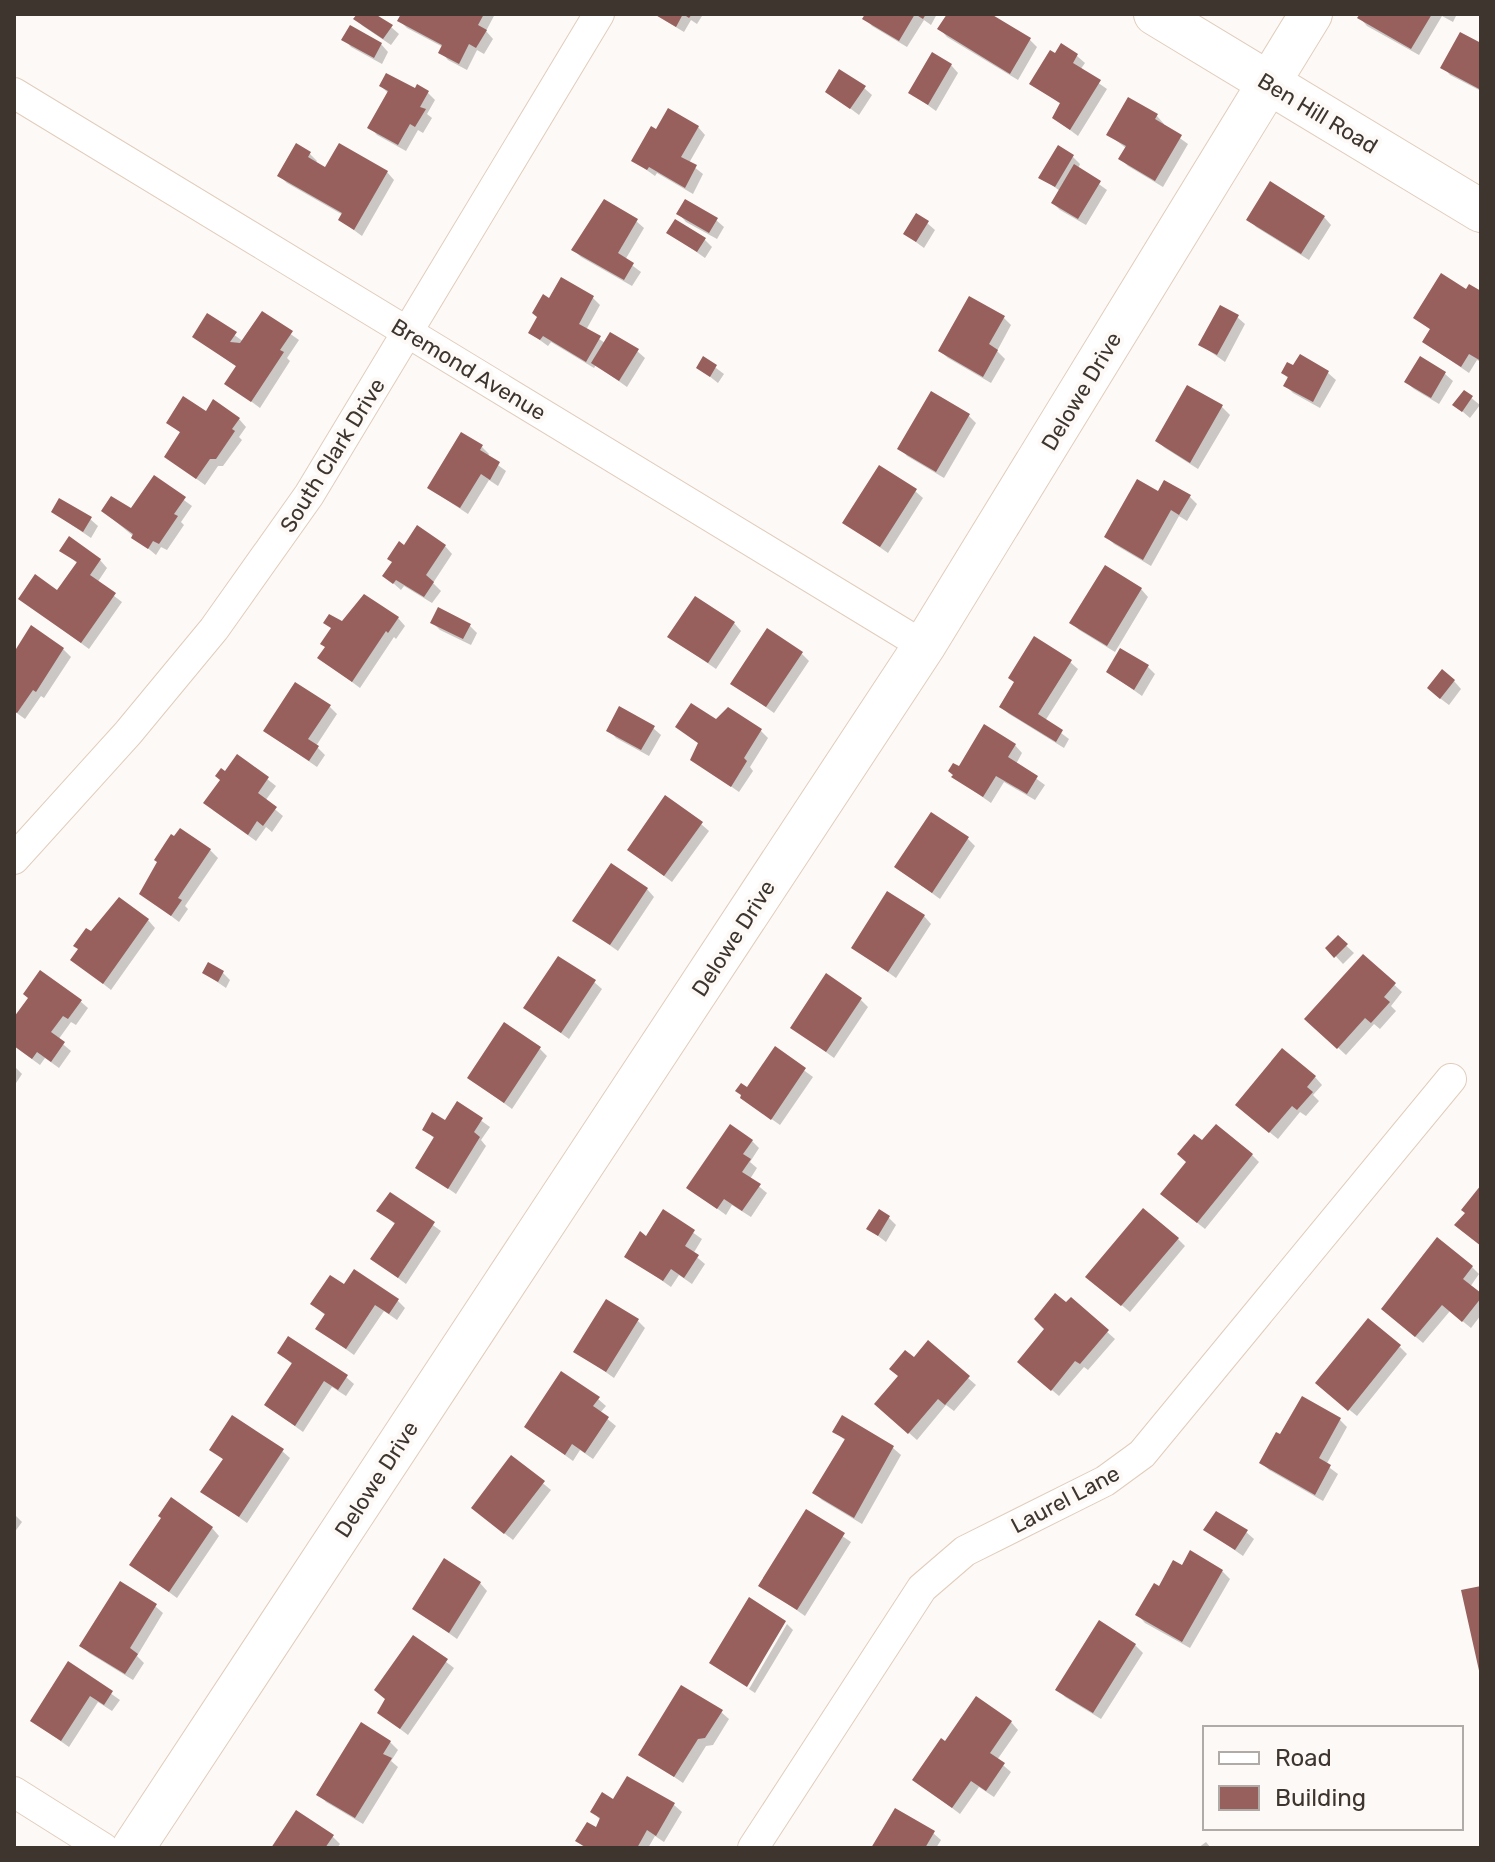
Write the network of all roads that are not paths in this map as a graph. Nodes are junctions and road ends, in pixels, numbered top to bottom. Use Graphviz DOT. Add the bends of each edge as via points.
graph roads {
  1 [pos="599,14"];
  2 [pos="1155,14"];
  3 [pos="1311,14"];
  4 [pos="1269,83"];
  5 [pos="14,93"];
  6 [pos="1481,211"];
  7 [pos="408,332"];
  8 [pos="924,646"];
  9 [pos="14,859"];
  10 [pos="1451,1079"];
  11 [pos="14,1792"];
  12 [pos="103,1848"];
  13 [pos="133,1848"];
  14 [pos="753,1848"];
  1 -- 7 [label="street, South Clark Drive"];
  2 -- 4 [label="street, Ben Hill Road"];
  3 -- 4 [label="street, Delowe Drive"];
  4 -- 6 [label="street, Ben Hill Road"];
  4 -- 8 [label="street, Delowe Drive"];
  5 -- 7 [label="street, Bremond Avenue"];
  7 -- 8 [label="street, Bremond Avenue"];
  7 -- 9 [label="street, South Clark Drive" via="309,495 214,629"];
  8 -- 13 [label="street, Delowe Drive"];
  10 -- 14 [label="street, Laurel Lane" via="1142,1454 1105,1481 965,1551 922,1588"];
  11 -- 12 [label="street"];
}
